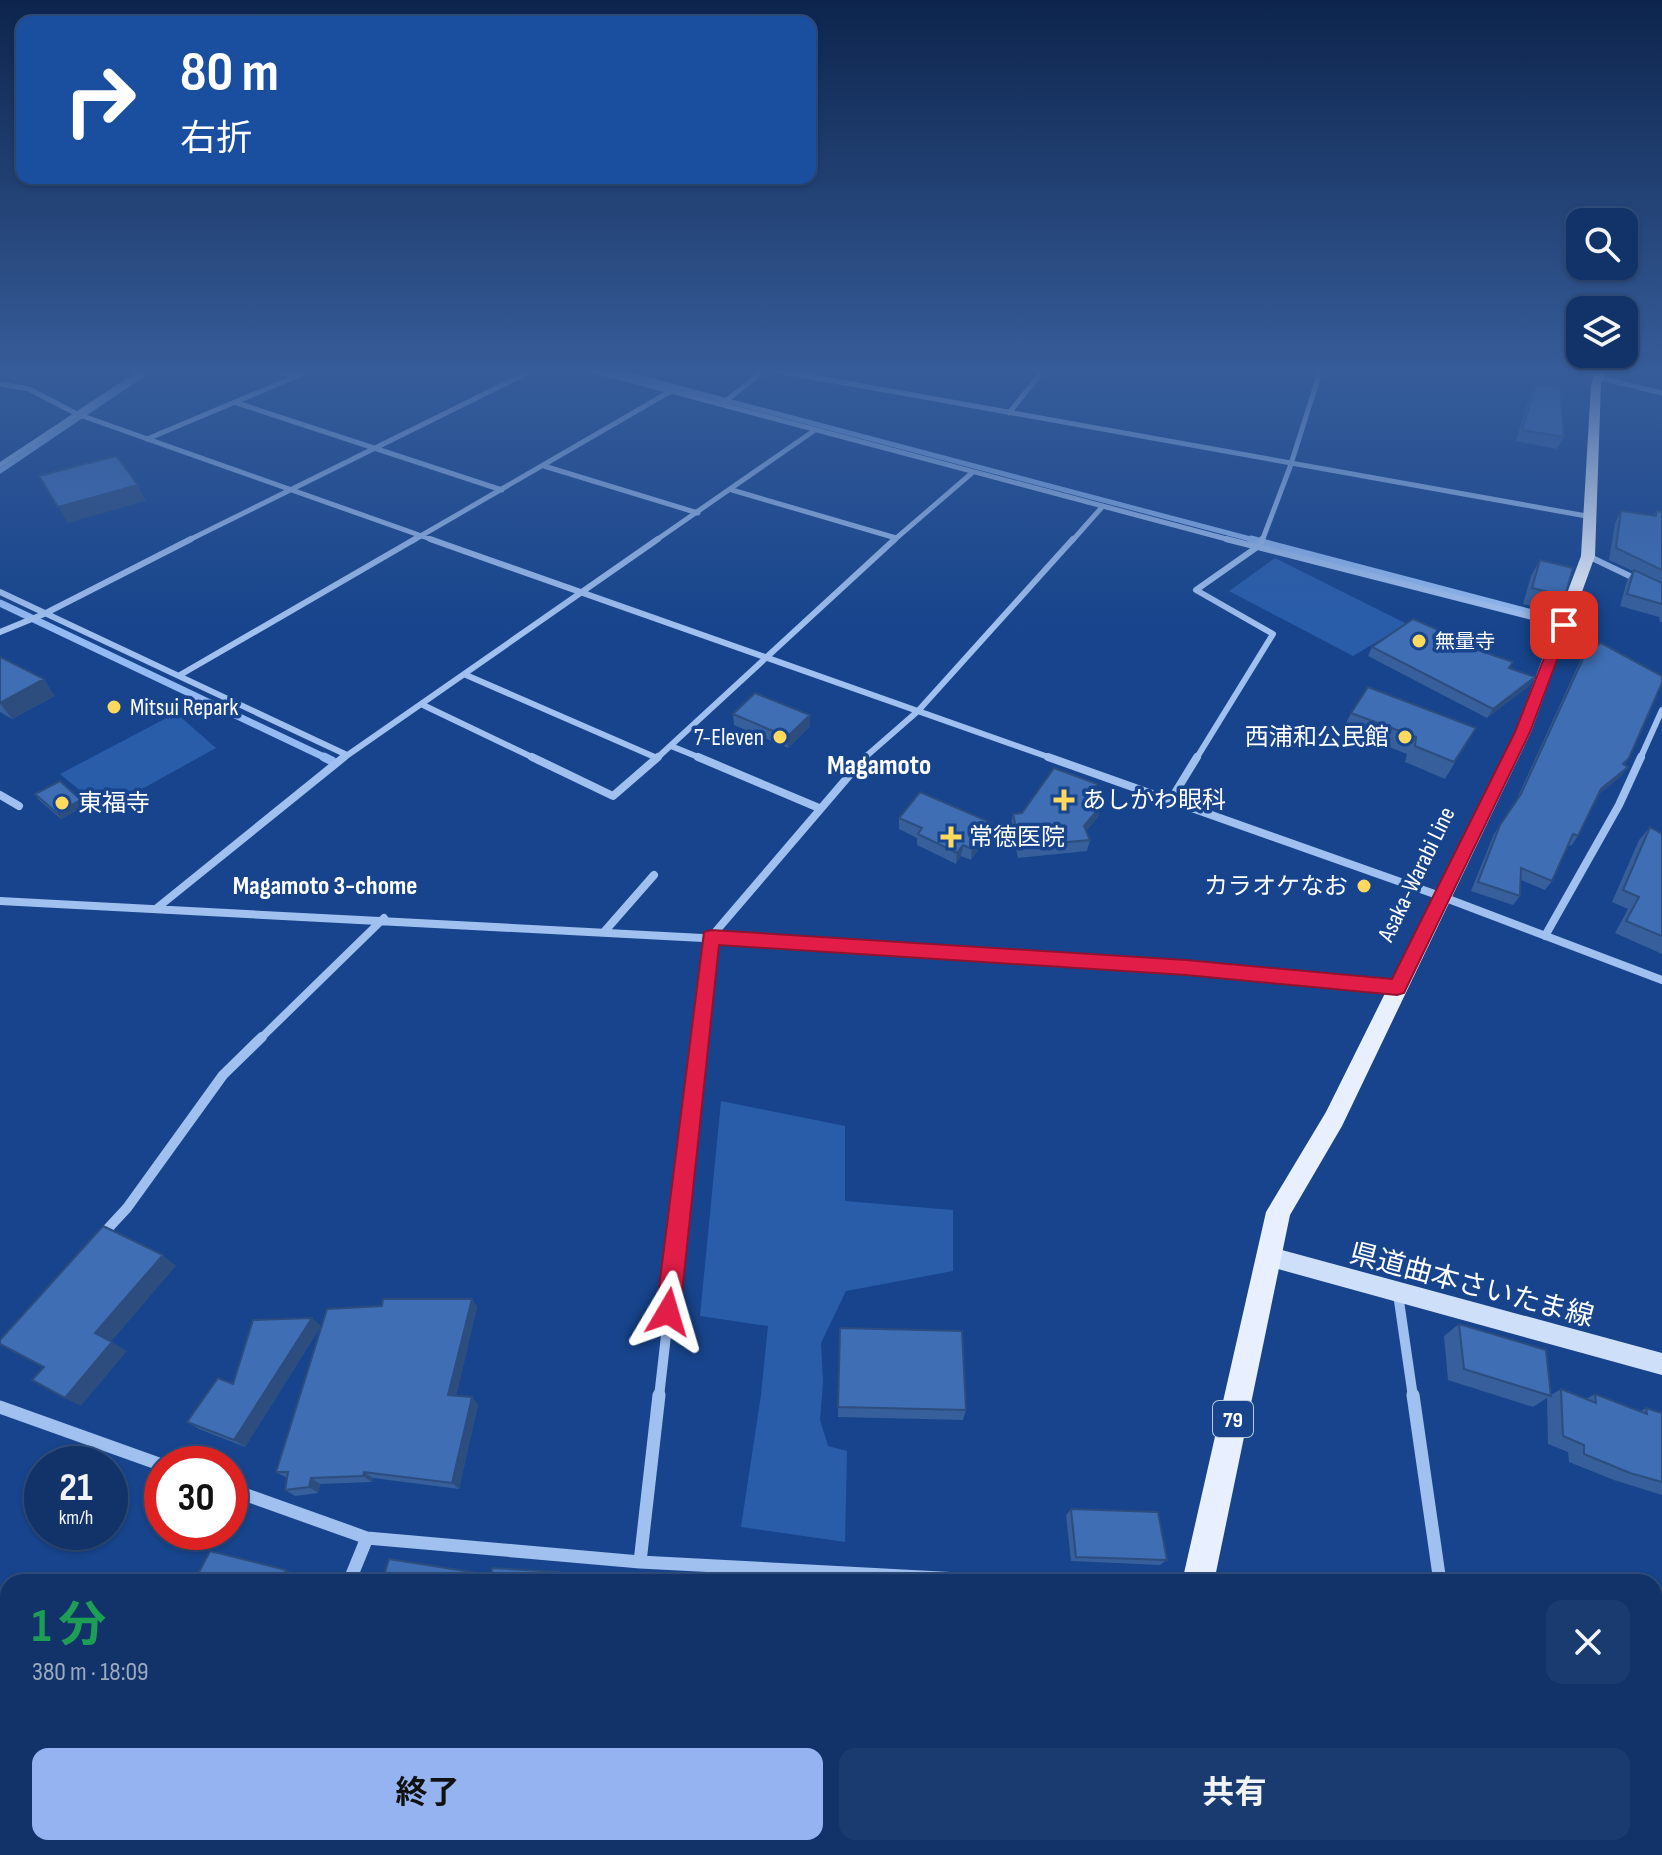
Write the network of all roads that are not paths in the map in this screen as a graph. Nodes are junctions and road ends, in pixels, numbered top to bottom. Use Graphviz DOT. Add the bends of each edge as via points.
graph roads {
  1 [pos="194,456"];
  2 [pos="357,456"];
  3 [pos="395,456"];
  4 [pos="562,456"];
  5 [pos="780,456"];
  6 [pos="911,456"];
  7 [pos="1244,456"];
  8 [pos="1294,456"];
  9 [pos="1595,456"];
  10 [pos="1291,464"];
  11 [pos="544,466"];
  12 [pos="973,472"];
  13 [pos="289,489"];
  14 [pos="502,490"];
  15 [pos="732,490"];
  16 [pos="1102,507"];
  17 [pos="698,513"];
  18 [pos="1592,517"];
  19 [pos="422,536"];
  20 [pos="896,538"];
  21 [pos="1260,545"];
  22 [pos="1588,556"];
  23 [pos="1650,586"];
  24 [pos="0,592"];
  25 [pos="582,593"];
  26 [pos="44,614"];
  27 [pos="1564,625"];
  28 [pos="0,632"];
  29 [pos="765,657"];
  30 [pos="180,675"];
  31 [pos="466,675"];
  32 [pos="423,705"];
  33 [pos="1662,710"];
  34 [pos="918,711"];
  35 [pos="671,746"];
  36 [pos="347,755"];
  37 [pos="657,758"];
  38 [pos="0,795"];
  39 [pos="1170,801"];
  40 [pos="19,806"];
  41 [pos="819,808"];
  42 [pos="654,875"];
  43 [pos="1443,897"];
  44 [pos="0,901"];
  45 [pos="156,909"];
  46 [pos="384,918"];
  47 [pos="604,932"];
  48 [pos="1545,936"];
  49 [pos="711,937"];
  50 [pos="1662,980"];
  51 [pos="1397,988"];
  52 [pos="95,1242"];
  53 [pos="1267,1256"];
  54 [pos="1398,1294"];
  55 [pos="1662,1364"];
  56 [pos="0,1407"];
  57 [pos="144,1459"];
  58 [pos="248,1495"];
  59 [pos="367,1538"];
  60 [pos="640,1562"];
  61 [pos="352,1574"];
  62 [pos="866,1574"];
  63 [pos="1200,1574"];
  64 [pos="1439,1574"];
  1 -- 13 [label="street"];
  2 -- 13 [label="street"];
  3 -- 14 [label="street"];
  4 -- 11 [label="street"];
  5 -- 15 [label="street"];
  6 -- 12 [label="street"];
  7 -- 10 [label="street"];
  8 -- 10 [label="street"];
  9 -- 18 [label="main road, Asaka-Warabi Line / 79"];
  10 -- 18 [label="street"];
  10 -- 21 [label="street"];
  11 -- 14 [label="street"];
  11 -- 17 [label="street"];
  12 -- 16 [label="street"];
  12 -- 20 [label="street"];
  13 -- 19 [label="street"];
  13 -- 26 [label="street"];
  14 -- 19 [label="street"];
  15 -- 17 [label="street"];
  15 -- 20 [label="street"];
  16 -- 21 [label="street"];
  16 -- 34 [label="street"];
  17 -- 25 [label="street"];
  18 -- 22 [label="main road, Asaka-Warabi Line / 79"];
  19 -- 25 [label="street"];
  19 -- 30 [label="street"];
  20 -- 29 [label="street"];
  21 -- 27 [label="street"];
  21 -- 39 [label="street" via="1196,590 1273,634"];
  22 -- 23 [label="street"];
  22 -- 27 [label="main road, Asaka-Warabi Line / 79"];
  24 -- 26 [label="street"];
  25 -- 29 [label="street"];
  25 -- 31 [label="street"];
  26 -- 28 [label="street"];
  26 -- 30 [label="street"];
  27 -- 43 [label="main road, Asaka-Warabi Line / 79" via="1523,732"];
  29 -- 34 [label="street"];
  29 -- 35 [label="street"];
  30 -- 36 [label="street"];
  31 -- 32 [label="street"];
  31 -- 37 [label="street"];
  32 -- 36 [label="street"];
  32 -- 37 [label="street" via="613,796"];
  33 -- 48 [label="street" via="1619,805"];
  34 -- 39 [label="street"];
  34 -- 41 [label="street" via="865,757"];
  35 -- 37 [label="street"];
  35 -- 41 [label="street"];
  36 -- 45 [label="street"];
  38 -- 40 [label="street"];
  39 -- 43 [label="street"];
  41 -- 49 [label="street"];
  42 -- 47 [label="street"];
  43 -- 48 [label="street"];
  43 -- 51 [label="main road, Asaka-Warabi Line / 79"];
  44 -- 45 [label="street"];
  45 -- 46 [label="street"];
  46 -- 47 [label="street"];
  46 -- 52 [label="street" via="223,1075 127,1208"];
  47 -- 49 [label="street"];
  48 -- 50 [label="street"];
  49 -- 51 [label="street" via="1186,967"];
  49 -- 60 [label="street"];
  51 -- 53 [label="main road, Asaka-Warabi Line / 79" via="1334,1119 1278,1212"];
  53 -- 54 [label="main road, 県道曲本さいたま線"];
  53 -- 63 [label="main road, Asaka-Warabi Line / 79"];
  54 -- 55 [label="main road, 県道曲本さいたま線"];
  54 -- 64 [label="street"];
  56 -- 57 [label="street"];
  58 -- 59 [label="street"];
  59 -- 60 [label="street"];
  59 -- 61 [label="street"];
  60 -- 62 [label="street"];
}
